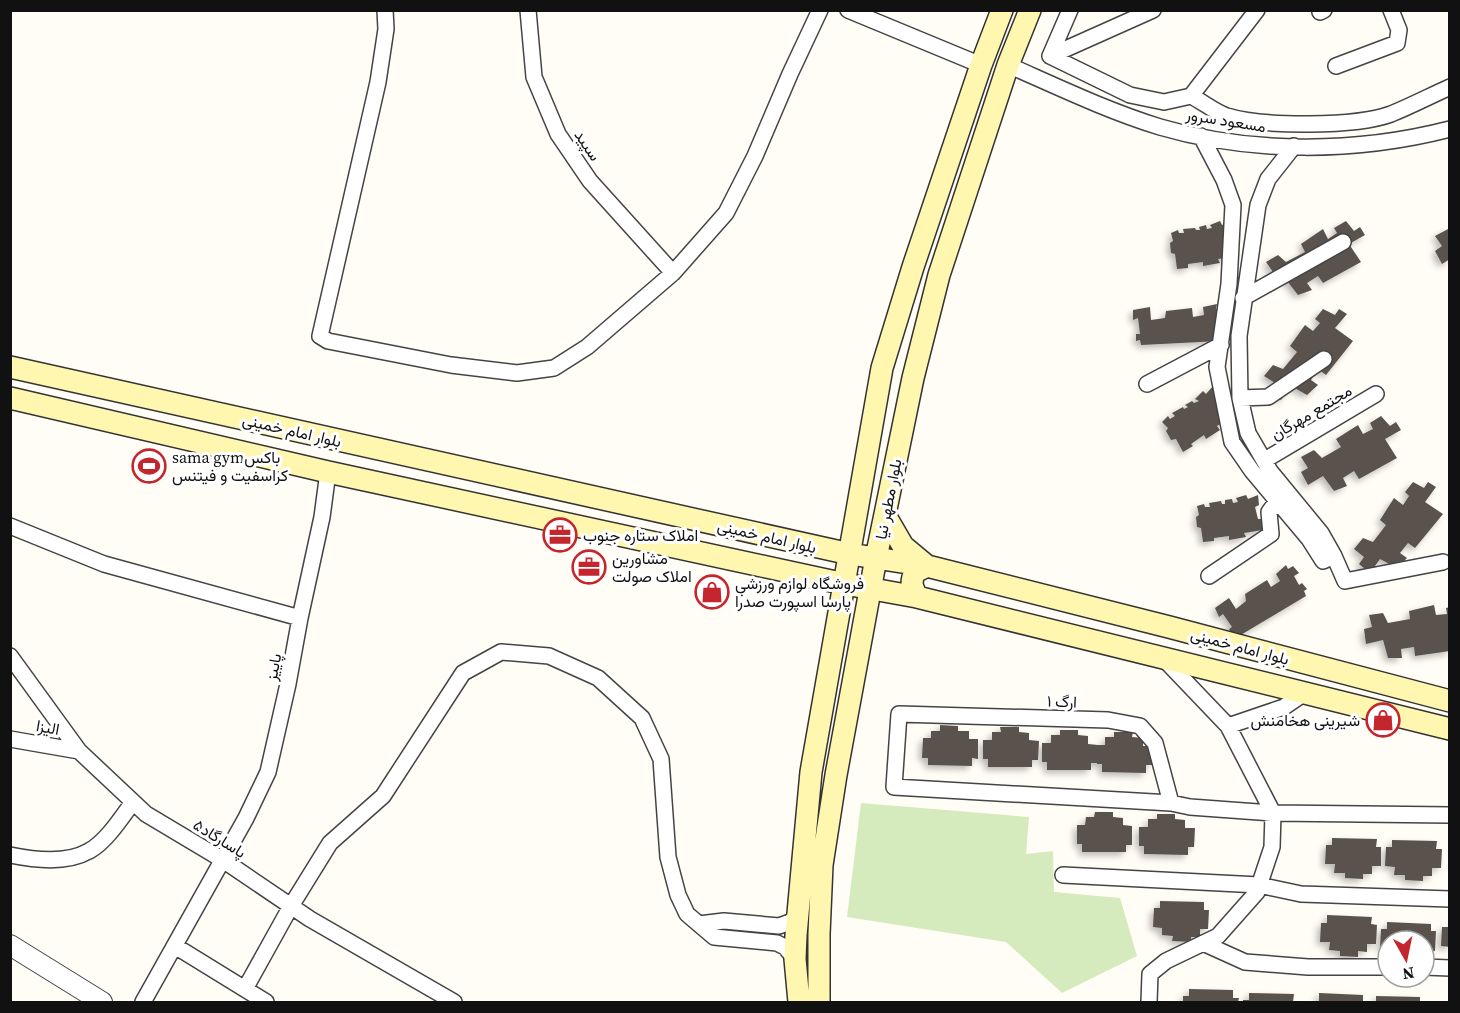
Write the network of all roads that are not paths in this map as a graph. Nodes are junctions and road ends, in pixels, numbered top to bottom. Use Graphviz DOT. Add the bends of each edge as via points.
graph roads {
  1 [pos="385,10"];
  2 [pos="528,10"];
  3 [pos="820,10"];
  4 [pos="848,10"];
  5 [pos="1002,10"];
  6 [pos="1030,10"];
  7 [pos="1070,10"];
  8 [pos="1153,10"];
  9 [pos="1257,10"];
  10 [pos="1391,10"];
  11 [pos="1050,56"];
  12 [pos="981,65"];
  13 [pos="1008,65"];
  14 [pos="1336,66"];
  15 [pos="1449,87"];
  16 [pos="1191,96"];
  17 [pos="1449,129"];
  18 [pos="1201,136"];
  19 [pos="1294,146"];
  20 [pos="1233,205"];
  21 [pos="1257,205"];
  22 [pos="1343,242"];
  23 [pos="673,273"];
  24 [pos="1243,298"];
  25 [pos="1221,345"];
  26 [pos="1324,359"];
  27 [pos="10,367"];
  28 [pos="1147,384"];
  29 [pos="1376,394"];
  30 [pos="10,398"];
  31 [pos="1240,398"];
  32 [pos="1264,460"];
  33 [pos="328,472"];
  34 [pos="1277,501"];
  35 [pos="885,516"];
  36 [pos="10,526"];
  37 [pos="810,545"];
  38 [pos="850,554"];
  39 [pos="1334,556"];
  40 [pos="876,558"];
  41 [pos="1443,562"];
  42 [pos="927,566"];
  43 [pos="802,575"];
  44 [pos="1209,576"];
  45 [pos="845,584"];
  46 [pos="872,590"];
  47 [pos="918,597"];
  48 [pos="300,618"];
  49 [pos="10,656"];
  50 [pos="1164,659"];
  51 [pos="1306,693"];
  52 [pos="1449,701"];
  53 [pos="1228,726"];
  54 [pos="1449,729"];
  55 [pos="10,739"];
  56 [pos="79,751"];
  57 [pos="133,802"];
  58 [pos="1171,803"];
  59 [pos="1273,813"];
  60 [pos="1449,815"];
  61 [pos="10,855"];
  62 [pos="223,860"];
  63 [pos="1063,875"];
  64 [pos="1259,885"];
  65 [pos="1449,899"];
  66 [pos="291,906"];
  67 [pos="699,924"];
  68 [pos="797,925"];
  69 [pos="819,934"];
  70 [pos="1203,943"];
  71 [pos="10,945"];
  72 [pos="175,946"];
  73 [pos="795,959"];
  74 [pos="1376,967"];
  75 [pos="245,989"];
  76 [pos="102,1002"];
  77 [pos="143,1002"];
  78 [pos="266,1002"];
  79 [pos="454,1002"];
  80 [pos="799,1002"];
  81 [pos="819,1002"];
  82 [pos="1149,1002"];
  1 -- 23 [label="street" via="378,82 320,336 328,341 451,366 517,373 554,368 586,348"];
  2 -- 23 [label="street, سپید" via="534,77 558,134 590,181"];
  3 -- 23 [label="street" via="726,213"];
  4 -- 12 [label="street"];
  5 -- 12 [label="main road, بلوار مطهر نیا"];
  6 -- 13 [label="main road, بلوار مطهر نیا"];
  7 -- 11 [label="street"];
  8 -- 11 [label="street"];
  9 -- 16 [label="street"];
  10 -- 14 [label="street" via="1399,30 1397,43"];
  11 -- 16 [label="street" via="1130,95 1164,102"];
  12 -- 38 [label="main road, بلوار مطهر نیا" via="882,368"];
  13 -- 18 [label="street, مسعود سرور" via="1100,106"];
  13 -- 35 [label="main road, بلوار مطهر نیا" via="939,275"];
  15 -- 16 [label="street" via="1390,114 1321,124 1226,116"];
  17 -- 19 [label="street, مسعود سرور" via="1377,143"];
  18 -- 19 [label="street, مسعود سرور" via="1245,144"];
  18 -- 20 [label="street"];
  19 -- 21 [label="street" via="1268,179"];
  20 -- 21 [label="street" via="1251,201"];
  20 -- 25 [label="street"];
  21 -- 24 [label="street"];
  22 -- 24 [label="street"];
  24 -- 31 [label="street"];
  25 -- 28 [label="street"];
  25 -- 34 [label="street" via="1217,367 1232,442"];
  26 -- 31 [label="street" via="1268,397"];
  27 -- 37 [label="main road, بلوار امام خمینی"];
  29 -- 32 [label="street, مجتمع مهرگان"];
  30 -- 33 [label="main road, بلوار امام خمینی"];
  31 -- 32 [label="street" via="1248,433"];
  32 -- 39 [label="street" via="1321,533"];
  33 -- 43 [label="main road, بلوار امام خمینی"];
  33 -- 48 [label="street, پاییز"];
  34 -- 39 [label="street" via="1323,561"];
  34 -- 44 [label="street" via="1269,512 1271,534"];
  35 -- 40 [label="main road, بلوار مطهر نیا"];
  35 -- 42 [label="main road" via="903,546"];
  36 -- 48 [label="street" via="104,564"];
  37 -- 38 [label="main road, بلوار امام خمینی"];
  37 -- 43 [label="main road" via="814,561"];
  38 -- 40 [label="main road, بلوار امام خمینی"];
  38 -- 45 [label="main road, بلوار مطهر نیا"];
  39 -- 41 [label="street" via="1345,581"];
  40 -- 42 [label="main road, بلوار امام خمینی"];
  40 -- 46 [label="main road, بلوار مطهر نیا"];
  42 -- 47 [label="main road" via="912,578"];
  42 -- 52 [label="main road, بلوار امام خمینی"];
  43 -- 45 [label="main road, بلوار امام خمینی"];
  45 -- 46 [label="main road, بلوار امام خمینی"];
  45 -- 68 [label="main road, بلوار مطهر نیا" via="811,772"];
  46 -- 47 [label="main road, بلوار امام خمینی"];
  46 -- 69 [label="main road, بلوار مطهر نیا" via="822,865"];
  47 -- 50 [label="main road, بلوار امام خمینی"];
  48 -- 62 [label="street, پاییز" via="268,772"];
  49 -- 56 [label="street, پاسارگاد۵"];
  50 -- 51 [label="main road, بلوار امام خمینی"];
  50 -- 53 [label="street"];
  51 -- 53 [label="street" via="1268,714"];
  51 -- 54 [label="main road, بلوار امام خمینی"];
  53 -- 59 [label="street"];
  55 -- 56 [label="street, الیزا"];
  56 -- 57 [label="street, پاسارگاد۵"];
  57 -- 61 [label="street" via="90,851 63,859"];
  57 -- 62 [label="street, پاسارگاد۵"];
  58 -- 58 [label="street, ارگ ۱" via="1155,744 1140,726 1108,720 899,714 894,787"];
  58 -- 59 [label="street"];
  59 -- 60 [label="street"];
  59 -- 64 [label="street" via="1272,847"];
  62 -- 66 [label="street, پاسارگاد۵"];
  62 -- 72 [label="street, پاییز"];
  63 -- 64 [label="street"];
  64 -- 65 [label="street" via="1301,894"];
  64 -- 70 [label="street" via="1218,936"];
  66 -- 67 [label="street" via="330,843 383,796 463,674 501,652 549,656 598,678 642,718 661,759 668,857 678,895 687,914"];
  66 -- 75 [label="street"];
  66 -- 79 [label="street, پاسارگاد۵"];
  67 -- 68 [label="street" via="724,921"];
  67 -- 73 [label="street" via="714,937 777,943"];
  68 -- 69 [label="main road"];
  68 -- 73 [label="main road, بلوار مطهر نیا"];
  69 -- 81 [label="main road, بلوار مطهر نیا"];
  70 -- 74 [label="street" via="1245,962"];
  70 -- 82 [label="street" via="1150,974"];
  71 -- 76 [label="street"];
  72 -- 75 [label="street"];
  72 -- 77 [label="street, پاییز"];
  73 -- 80 [label="main road, بلوار مطهر نیا"];
  75 -- 78 [label="street"];
}
